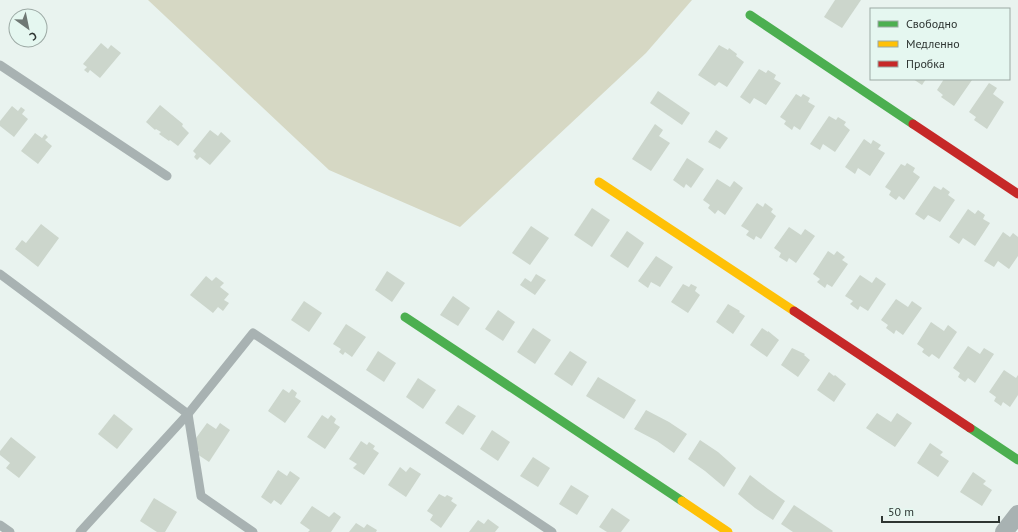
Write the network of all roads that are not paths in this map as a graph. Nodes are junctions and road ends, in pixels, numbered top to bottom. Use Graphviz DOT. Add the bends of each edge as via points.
graph roads {
  1 [pos="750,15"];
  2 [pos="0,65"];
  3 [pos="168,176"];
  4 [pos="599,182"];
  5 [pos="1018,194"];
  6 [pos="0,274"];
  7 [pos="405,317"];
  8 [pos="188,414"];
  9 [pos="1018,460"];
  10 [pos="1018,514"];
  11 [pos="0,525"];
  12 [pos="10,532"];
  13 [pos="80,532"];
  14 [pos="253,532"];
  15 [pos="552,532"];
  16 [pos="728,532"];
  17 [pos="1004,532"];
  1 -- 5 [label="street"];
  2 -- 3 [label="lane"];
  4 -- 9 [label="street"];
  6 -- 8 [label="lane"];
  7 -- 16 [label="street"];
  8 -- 13 [label="lane"];
  8 -- 14 [label="lane" via="201,496"];
  8 -- 15 [label="lane" via="253,333"];
  10 -- 17 [label="street"];
  11 -- 12 [label="lane"];
}
